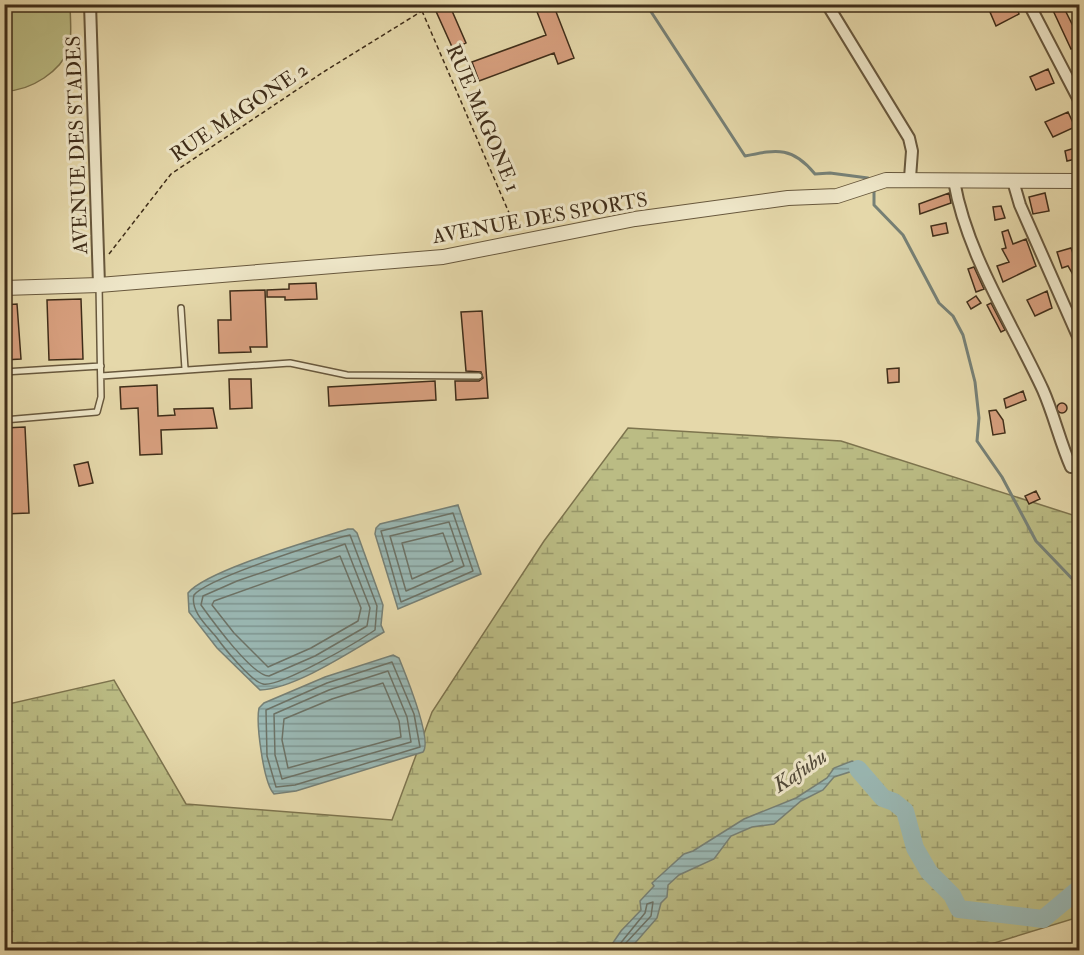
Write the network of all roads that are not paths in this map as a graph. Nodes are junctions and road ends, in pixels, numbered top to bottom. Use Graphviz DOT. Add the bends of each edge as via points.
graph roads {
  1 [pos="90,4"];
  2 [pos="827,4"];
  3 [pos="1029,4"];
  4 [pos="1080,102"];
  5 [pos="910,178"];
  6 [pos="954,181"];
  7 [pos="1013,181"];
  8 [pos="1080,181"];
  9 [pos="99,285"];
  10 [pos="4,288"];
  11 [pos="181,308"];
  12 [pos="1080,341"];
  13 [pos="101,366"];
  14 [pos="185,369"];
  15 [pos="4,372"];
  16 [pos="101,376"];
  17 [pos="479,376"];
  18 [pos="4,420"];
  19 [pos="1071,467"];
  1 -- 9 [label="street, AVENUE DES STADES"];
  2 -- 5 [label="street" via="909,138"];
  3 -- 4 [label="street"];
  5 -- 6 [label="street, AVENUE DES SPORTS"];
  5 -- 9 [label="street, AVENUE DES SPORTS" via="886,180 837,196 788,198 635,219 443,257"];
  6 -- 7 [label="street, AVENUE DES SPORTS"];
  6 -- 19 [label="street" via="962,217 1043,389"];
  7 -- 8 [label="street, AVENUE DES SPORTS"];
  7 -- 12 [label="street"];
  9 -- 10 [label="street, AVENUE DES SPORTS"];
  9 -- 13 [label="lane"];
  11 -- 14 [label="lane"];
  13 -- 15 [label="lane"];
  13 -- 16 [label="lane"];
  14 -- 16 [label="lane"];
  14 -- 17 [label="lane" via="290,363 347,375"];
  16 -- 18 [label="lane" via="97,412"];
}
